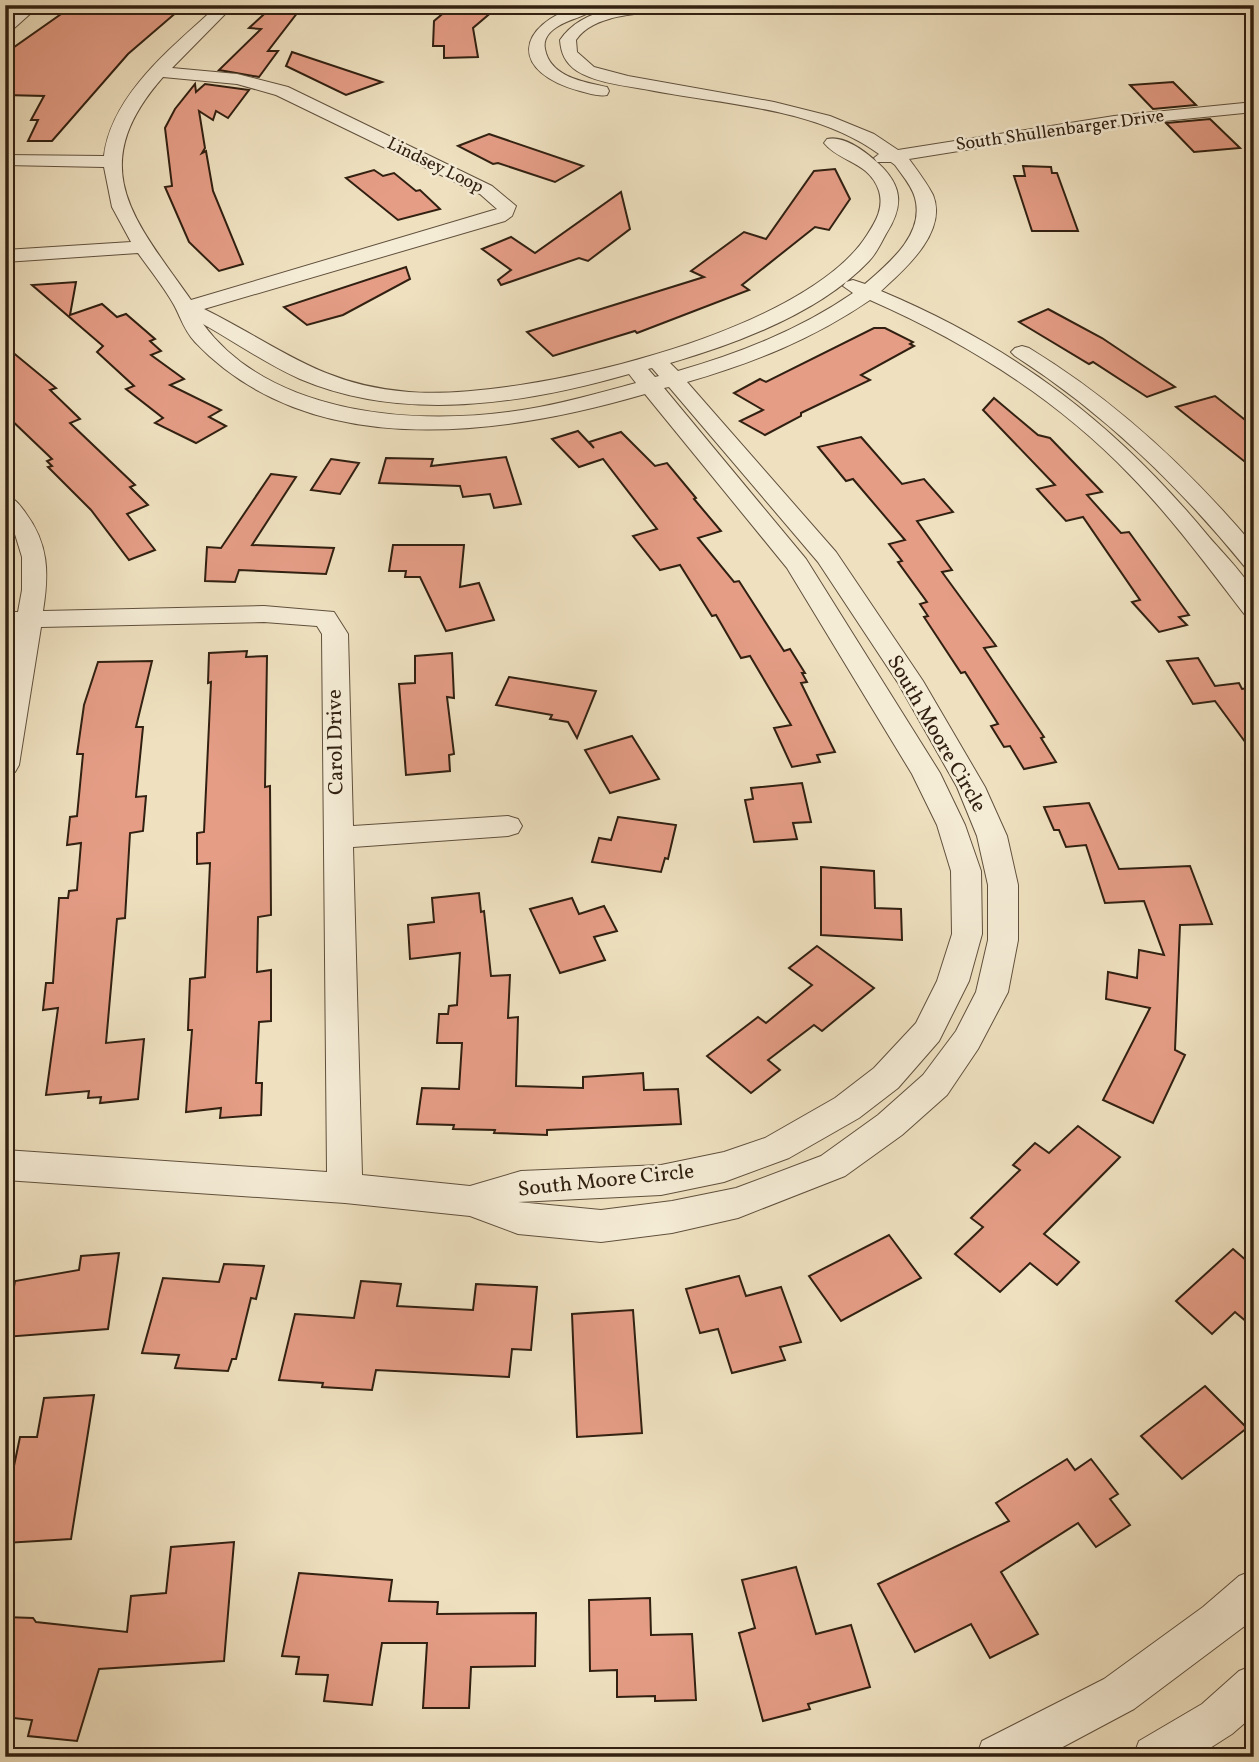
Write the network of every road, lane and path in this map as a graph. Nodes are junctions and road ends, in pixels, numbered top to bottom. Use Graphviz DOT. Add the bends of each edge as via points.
graph roads {
  1 [pos="33,5"];
  2 [pos="227,5"];
  3 [pos="668,5"];
  4 [pos="1241,5"];
  5 [pos="1254,7"];
  6 [pos="596,10"];
  7 [pos="5,27"];
  8 [pos="159,72"];
  9 [pos="1254,107"];
  10 [pos="1254,117"];
  11 [pos="5,160"];
  12 [pos="903,161"];
  13 [pos="113,162"];
  14 [pos="872,167"];
  15 [pos="142,247"];
  16 [pos="5,256"];
  17 [pos="844,274"];
  18 [pos="876,286"];
  19 [pos="186,308"];
  20 [pos="653,372"];
  21 [pos="5,502"];
  22 [pos="1254,562"];
  23 [pos="1254,609"];
  24 [pos="19,618"];
  25 [pos="5,765"];
  26 [pos="508,826"];
  27 [pos="337,838"];
  28 [pos="5,1165"];
  29 [pos="345,1188"];
  30 [pos="470,1200"];
  31 [pos="1254,1591"];
  32 [pos="1254,1686"];
  33 [pos="998,1757"];
  34 [pos="1155,1757"];
  1 -- 7 [label="street"];
  2 -- 8 [label="street"];
  3 -- 6 [label="street"];
  4 -- 5 [label="street"];
  6 -- 12 [label="street" via="572,31 567,42 576,62 586,69 826,120"];
  6 -- 14 [label="street" via="559,18 537,39 538,54 554,74 600,91 819,136"];
  8 -- 13 [label="street" via="127,114 116,137"];
  8 -- 19 [label="street, Lindsey Loop" via="257,81 486,190 507,206 498,217"];
  9 -- 12 [label="street, South Shullenbarger Drive" via="1092,123"];
  10 -- 12 [label="street, South Shullenbarger Drive" via="1098,133"];
  11 -- 13 [label="street"];
  12 -- 14 [label="street, South Shullenbarger Drive"];
  12 -- 18 [label="street" via="927,205 924,225 918,240"];
  13 -- 15 [label="street" via="119,200"];
  14 -- 17 [label="street" via="889,193 890,210 885,228"];
  15 -- 16 [label="street"];
  15 -- 19 [label="street"];
  17 -- 18 [label="street"];
  17 -- 20 [label="street" via="786,312"];
  18 -- 20 [label="street" via="828,320 747,356"];
  18 -- 22 [label="street" via="962,317 1080,390 1169,464"];
  18 -- 23 [label="street" via="1032,381 1088,426 1136,468"];
  19 -- 20 [label="street" via="306,373 396,397 504,396"];
  19 -- 20 [label="street" via="195,328 259,383 323,408 363,416 420,422 514,418 556,411"];
  20 -- 30 [label="street, South Moore Circle" via="797,565 926,773 966,871 967,934 953,981 928,1032 886,1079 778,1148 724,1167 661,1180 521,1186"];
  20 -- 30 [label="street, South Moore Circle" via="827,557 910,681 971,787 992,836 1003,885 1003,940 992,992 967,1040 935,1085 833,1166 738,1203 601,1226 518,1218"];
  21 -- 24 [label="street" via="26,530 34,557"];
  24 -- 25 [label="street"];
  24 -- 27 [label="street, Carol Drive" via="264,614 325,618 335,634"];
  26 -- 27 [label="street"];
  27 -- 29 [label="street, Carol Drive"];
  28 -- 29 [label="street, South Moore Circle"];
  29 -- 30 [label="street, South Moore Circle"];
  31 -- 33 [label="street" via="1119,1694"];
  32 -- 34 [label="street" via="1217,1719"];
}
